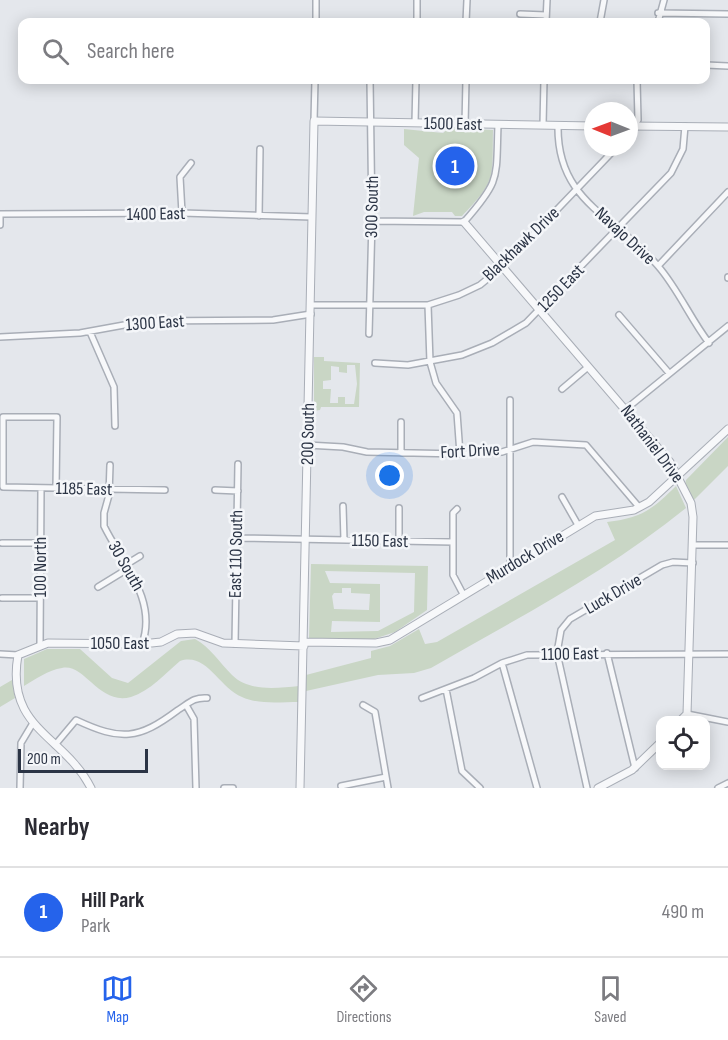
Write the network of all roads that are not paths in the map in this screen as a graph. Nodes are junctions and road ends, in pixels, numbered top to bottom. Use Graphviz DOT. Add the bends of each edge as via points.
graph roads {
  1 [pos="316,0"];
  2 [pos="417,0"];
  3 [pos="467,0"];
  4 [pos="547,0"];
  5 [pos="604,0"];
  6 [pos="664,0"];
  7 [pos="658,13"];
  8 [pos="520,14"];
  9 [pos="728,14"];
  10 [pos="546,15"];
  11 [pos="316,18"];
  12 [pos="417,18"];
  13 [pos="466,18"];
  14 [pos="601,18"];
  15 [pos="658,18"];
  16 [pos="710,65"];
  17 [pos="728,66"];
  18 [pos="315,84"];
  19 [pos="370,84"];
  20 [pos="416,84"];
  21 [pos="466,84"];
  22 [pos="544,84"];
  23 [pos="637,84"];
  24 [pos="635,102"];
  25 [pos="314,122"];
  26 [pos="372,123"];
  27 [pos="415,123"];
  28 [pos="465,125"];
  29 [pos="498,125"];
  30 [pos="543,125"];
  31 [pos="558,126"];
  32 [pos="584,126"];
  33 [pos="638,126"];
  34 [pos="685,126"];
  35 [pos="728,127"];
  36 [pos="260,149"];
  37 [pos="607,156"];
  38 [pos="191,163"];
  39 [pos="575,190"];
  40 [pos="728,192"];
  41 [pos="182,213"];
  42 [pos="0,214"];
  43 [pos="259,216"];
  44 [pos="312,217"];
  45 [pos="372,220"];
  46 [pos="464,222"];
  47 [pos="0,225"];
  48 [pos="618,229"];
  49 [pos="503,266"];
  50 [pos="658,266"];
  51 [pos="311,305"];
  52 [pos="428,305"];
  53 [pos="370,306"];
  54 [pos="540,310"];
  55 [pos="311,314"];
  56 [pos="620,315"];
  57 [pos="728,326"];
  58 [pos="90,332"];
  59 [pos="369,334"];
  60 [pos="0,336"];
  61 [pos="709,343"];
  62 [pos="430,362"];
  63 [pos="375,363"];
  64 [pos="588,367"];
  65 [pos="669,373"];
  66 [pos="562,389"];
  67 [pos="510,400"];
  68 [pos="626,409"];
  69 [pos="401,422"];
  70 [pos="115,426"];
  71 [pos="728,429"];
  72 [pos="307,445"];
  73 [pos="509,449"];
  74 [pos="401,453"];
  75 [pos="459,454"];
  76 [pos="238,464"];
  77 [pos="110,465"];
  78 [pos="679,476"];
  79 [pos="41,488"];
  80 [pos="56,488"];
  81 [pos="109,489"];
  82 [pos="165,490"];
  83 [pos="215,490"];
  84 [pos="237,491"];
  85 [pos="562,497"];
  86 [pos="343,506"];
  87 [pos="639,507"];
  88 [pos="399,508"];
  89 [pos="457,508"];
  90 [pos="578,525"];
  91 [pos="237,538"];
  92 [pos="306,539"];
  93 [pos="344,540"];
  94 [pos="399,541"];
  95 [pos="2,543"];
  96 [pos="41,543"];
  97 [pos="453,543"];
  98 [pos="693,545"];
  99 [pos="728,545"];
  100 [pos="140,556"];
  101 [pos="693,563"];
  102 [pos="510,565"];
  103 [pos="128,566"];
  104 [pos="98,587"];
  105 [pos="463,594"];
  106 [pos="2,598"];
  107 [pos="40,598"];
  108 [pos="142,644"];
  109 [pos="235,644"];
  110 [pos="304,644"];
  111 [pos="40,645"];
  112 [pos="557,653"];
  113 [pos="607,653"];
  114 [pos="689,653"];
  115 [pos="0,654"];
  116 [pos="18,654"];
  117 [pos="728,654"];
  118 [pos="502,663"];
  119 [pos="446,689"];
  120 [pos="207,698"];
  121 [pos="422,698"];
  122 [pos="186,705"];
  123 [pos="363,705"];
  124 [pos="687,714"];
  125 [pos="728,722"];
  126 [pos="33,723"];
  127 [pos="55,744"];
  128 [pos="656,747"];
  129 [pos="635,768"];
  130 [pos="386,777"];
  131 [pos="728,783"];
  132 [pos="341,786"];
  133 [pos="20,788"];
  134 [pos="91,788"];
  135 [pos="196,788"];
  136 [pos="224,788"];
  137 [pos="233,788"];
  138 [pos="300,788"];
  139 [pos="388,788"];
  140 [pos="480,788"];
  141 [pos="537,788"];
  142 [pos="587,788"];
  143 [pos="598,788"];
  144 [pos="718,788"];
  1 -- 11 [label="street"];
  2 -- 12 [label="street"];
  3 -- 13 [label="street"];
  4 -- 10 [label="street"];
  5 -- 14 [label="street"];
  6 -- 7 [label="street"];
  7 -- 9 [label="street"];
  7 -- 15 [label="street"];
  8 -- 10 [label="street"];
  16 -- 17 [label="street"];
  18 -- 25 [label="street, 200 South"];
  19 -- 26 [label="street, 300 South"];
  20 -- 27 [label="street"];
  21 -- 28 [label="street"];
  22 -- 30 [label="street"];
  23 -- 24 [label="street"];
  25 -- 26 [label="street, 1500 East"];
  25 -- 44 [label="street, 200 South"];
  26 -- 27 [label="street, 1500 East"];
  26 -- 45 [label="street, 300 South"];
  27 -- 28 [label="street, 1500 East"];
  28 -- 29 [label="street, 1500 East"];
  29 -- 30 [label="street, 1500 East"];
  29 -- 46 [label="street" via="496,178 490,192"];
  30 -- 31 [label="street, 1500 East"];
  31 -- 32 [label="street, 1500 East"];
  31 -- 39 [label="street, Navajo Drive" via="558,150"];
  33 -- 34 [label="street"];
  34 -- 35 [label="street"];
  34 -- 48 [label="street, 1250 East" via="683,149 676,166"];
  36 -- 43 [label="street"];
  37 -- 39 [label="street, Blackhawk Drive"];
  38 -- 41 [label="street" via="180,177"];
  39 -- 48 [label="street, Navajo Drive"];
  39 -- 49 [label="street, Blackhawk Drive"];
  40 -- 50 [label="street"];
  41 -- 42 [label="street, 1400 East"];
  41 -- 43 [label="street, 1400 East"];
  42 -- 47 [label="street"];
  43 -- 44 [label="street, 1400 East"];
  44 -- 51 [label="street, 200 South"];
  45 -- 46 [label="street"];
  45 -- 53 [label="street, 300 South"];
  46 -- 49 [label="street, Nathaniel Drive"];
  48 -- 50 [label="street, Navajo Drive"];
  48 -- 54 [label="street, 1250 East"];
  49 -- 52 [label="street, Blackhawk Drive" via="470,290"];
  49 -- 54 [label="street, Nathaniel Drive"];
  50 -- 61 [label="street, Navajo Drive"];
  51 -- 53 [label="street"];
  51 -- 55 [label="street, 200 South"];
  52 -- 53 [label="street, Blackhawk Drive"];
  52 -- 62 [label="street"];
  53 -- 59 [label="street, 300 South"];
  54 -- 62 [label="street, 1250 East" via="492,343"];
  54 -- 64 [label="street, Nathaniel Drive"];
  55 -- 58 [label="street, 1300 East" via="273,320 146,321"];
  55 -- 72 [label="street, 200 South"];
  56 -- 65 [label="street"];
  57 -- 61 [label="street"];
  58 -- 60 [label="street, 1300 East"];
  58 -- 70 [label="street" via="114,387"];
  61 -- 65 [label="street"];
  62 -- 63 [label="street, 1250 East"];
  62 -- 75 [label="street" via="436,383 458,413"];
  64 -- 66 [label="street"];
  64 -- 68 [label="street, Nathaniel Drive"];
  65 -- 68 [label="street"];
  67 -- 73 [label="street"];
  68 -- 78 [label="street, Nathaniel Drive"];
  69 -- 74 [label="street"];
  71 -- 78 [label="street, Murdock Drive"];
  72 -- 74 [label="street, Fort Drive"];
  72 -- 92 [label="street, 200 South"];
  73 -- 75 [label="street, Fort Drive" via="492,454"];
  73 -- 87 [label="street, Fort Drive" via="533,442 586,445"];
  73 -- 102 [label="street"];
  74 -- 75 [label="street, Fort Drive"];
  76 -- 84 [label="street, East 110 South"];
  77 -- 81 [label="street, 30 South"];
  78 -- 87 [label="street, Murdock Drive"];
  78 -- 98 [label="street, Nathaniel Drive" via="691,502"];
  79 -- 80 [label="street, 1185 East"];
  79 -- 80 [label="street, 1185 East" via="3,488 3,417 57,417"];
  79 -- 96 [label="street, 100 North"];
  80 -- 81 [label="street, 1185 East"];
  81 -- 82 [label="street, 1185 East"];
  81 -- 103 [label="street, 30 South" via="104,526"];
  83 -- 84 [label="street"];
  84 -- 91 [label="street, East 110 South"];
  85 -- 90 [label="street"];
  86 -- 93 [label="street"];
  87 -- 90 [label="street, Murdock Drive" via="595,516"];
  88 -- 94 [label="street"];
  89 -- 97 [label="street" via="453,513"];
  90 -- 102 [label="street, Murdock Drive"];
  91 -- 92 [label="street, 1150 East"];
  91 -- 109 [label="street, East 110 South"];
  92 -- 93 [label="street, 1150 East"];
  92 -- 110 [label="street, 200 South"];
  93 -- 94 [label="street, 1150 East"];
  94 -- 97 [label="street, 1150 East"];
  95 -- 96 [label="street"];
  96 -- 107 [label="street, 100 North"];
  97 -- 105 [label="street" via="453,575"];
  98 -- 99 [label="street"];
  98 -- 101 [label="street, Nathaniel Drive"];
  100 -- 103 [label="street"];
  101 -- 112 [label="street, Luck Drive" via="662,566 570,620 561,630"];
  101 -- 114 [label="street, Nathaniel Drive"];
  102 -- 105 [label="street, Murdock Drive"];
  103 -- 104 [label="street"];
  103 -- 108 [label="street, 30 South" via="144,597"];
  105 -- 110 [label="street, Murdock Drive" via="390,640 376,644"];
  106 -- 107 [label="street"];
  107 -- 111 [label="street, 100 North"];
  108 -- 109 [label="street, 1050 East" via="195,633"];
  108 -- 111 [label="street, 1050 East"];
  109 -- 110 [label="street, 1050 East"];
  110 -- 138 [label="street, 200 South"];
  111 -- 116 [label="street, 1050 East" via="29,653"];
  112 -- 113 [label="street, 1100 East"];
  112 -- 118 [label="street, 1100 East" via="527,655"];
  112 -- 142 [label="street"];
  113 -- 114 [label="street, 1100 East"];
  113 -- 129 [label="street"];
  114 -- 117 [label="street, 1100 East"];
  114 -- 124 [label="street, Nathaniel Drive"];
  115 -- 116 [label="street"];
  116 -- 126 [label="street" via="19,696"];
  118 -- 119 [label="street, 1100 East"];
  118 -- 141 [label="street"];
  119 -- 121 [label="street, 1100 East"];
  119 -- 140 [label="street" via="462,771"];
  120 -- 122 [label="street" via="196,697"];
  122 -- 127 [label="street" via="134,735 111,734 76,720"];
  122 -- 135 [label="street" via="194,719"];
  123 -- 130 [label="street" via="375,712"];
  124 -- 125 [label="street"];
  126 -- 127 [label="street"];
  126 -- 133 [label="street" via="21,743"];
  127 -- 134 [label="street"];
  128 -- 129 [label="street"];
  129 -- 143 [label="street"];
  130 -- 132 [label="street"];
  130 -- 139 [label="street"];
  131 -- 144 [label="street"];
  136 -- 137 [label="street"];
}
